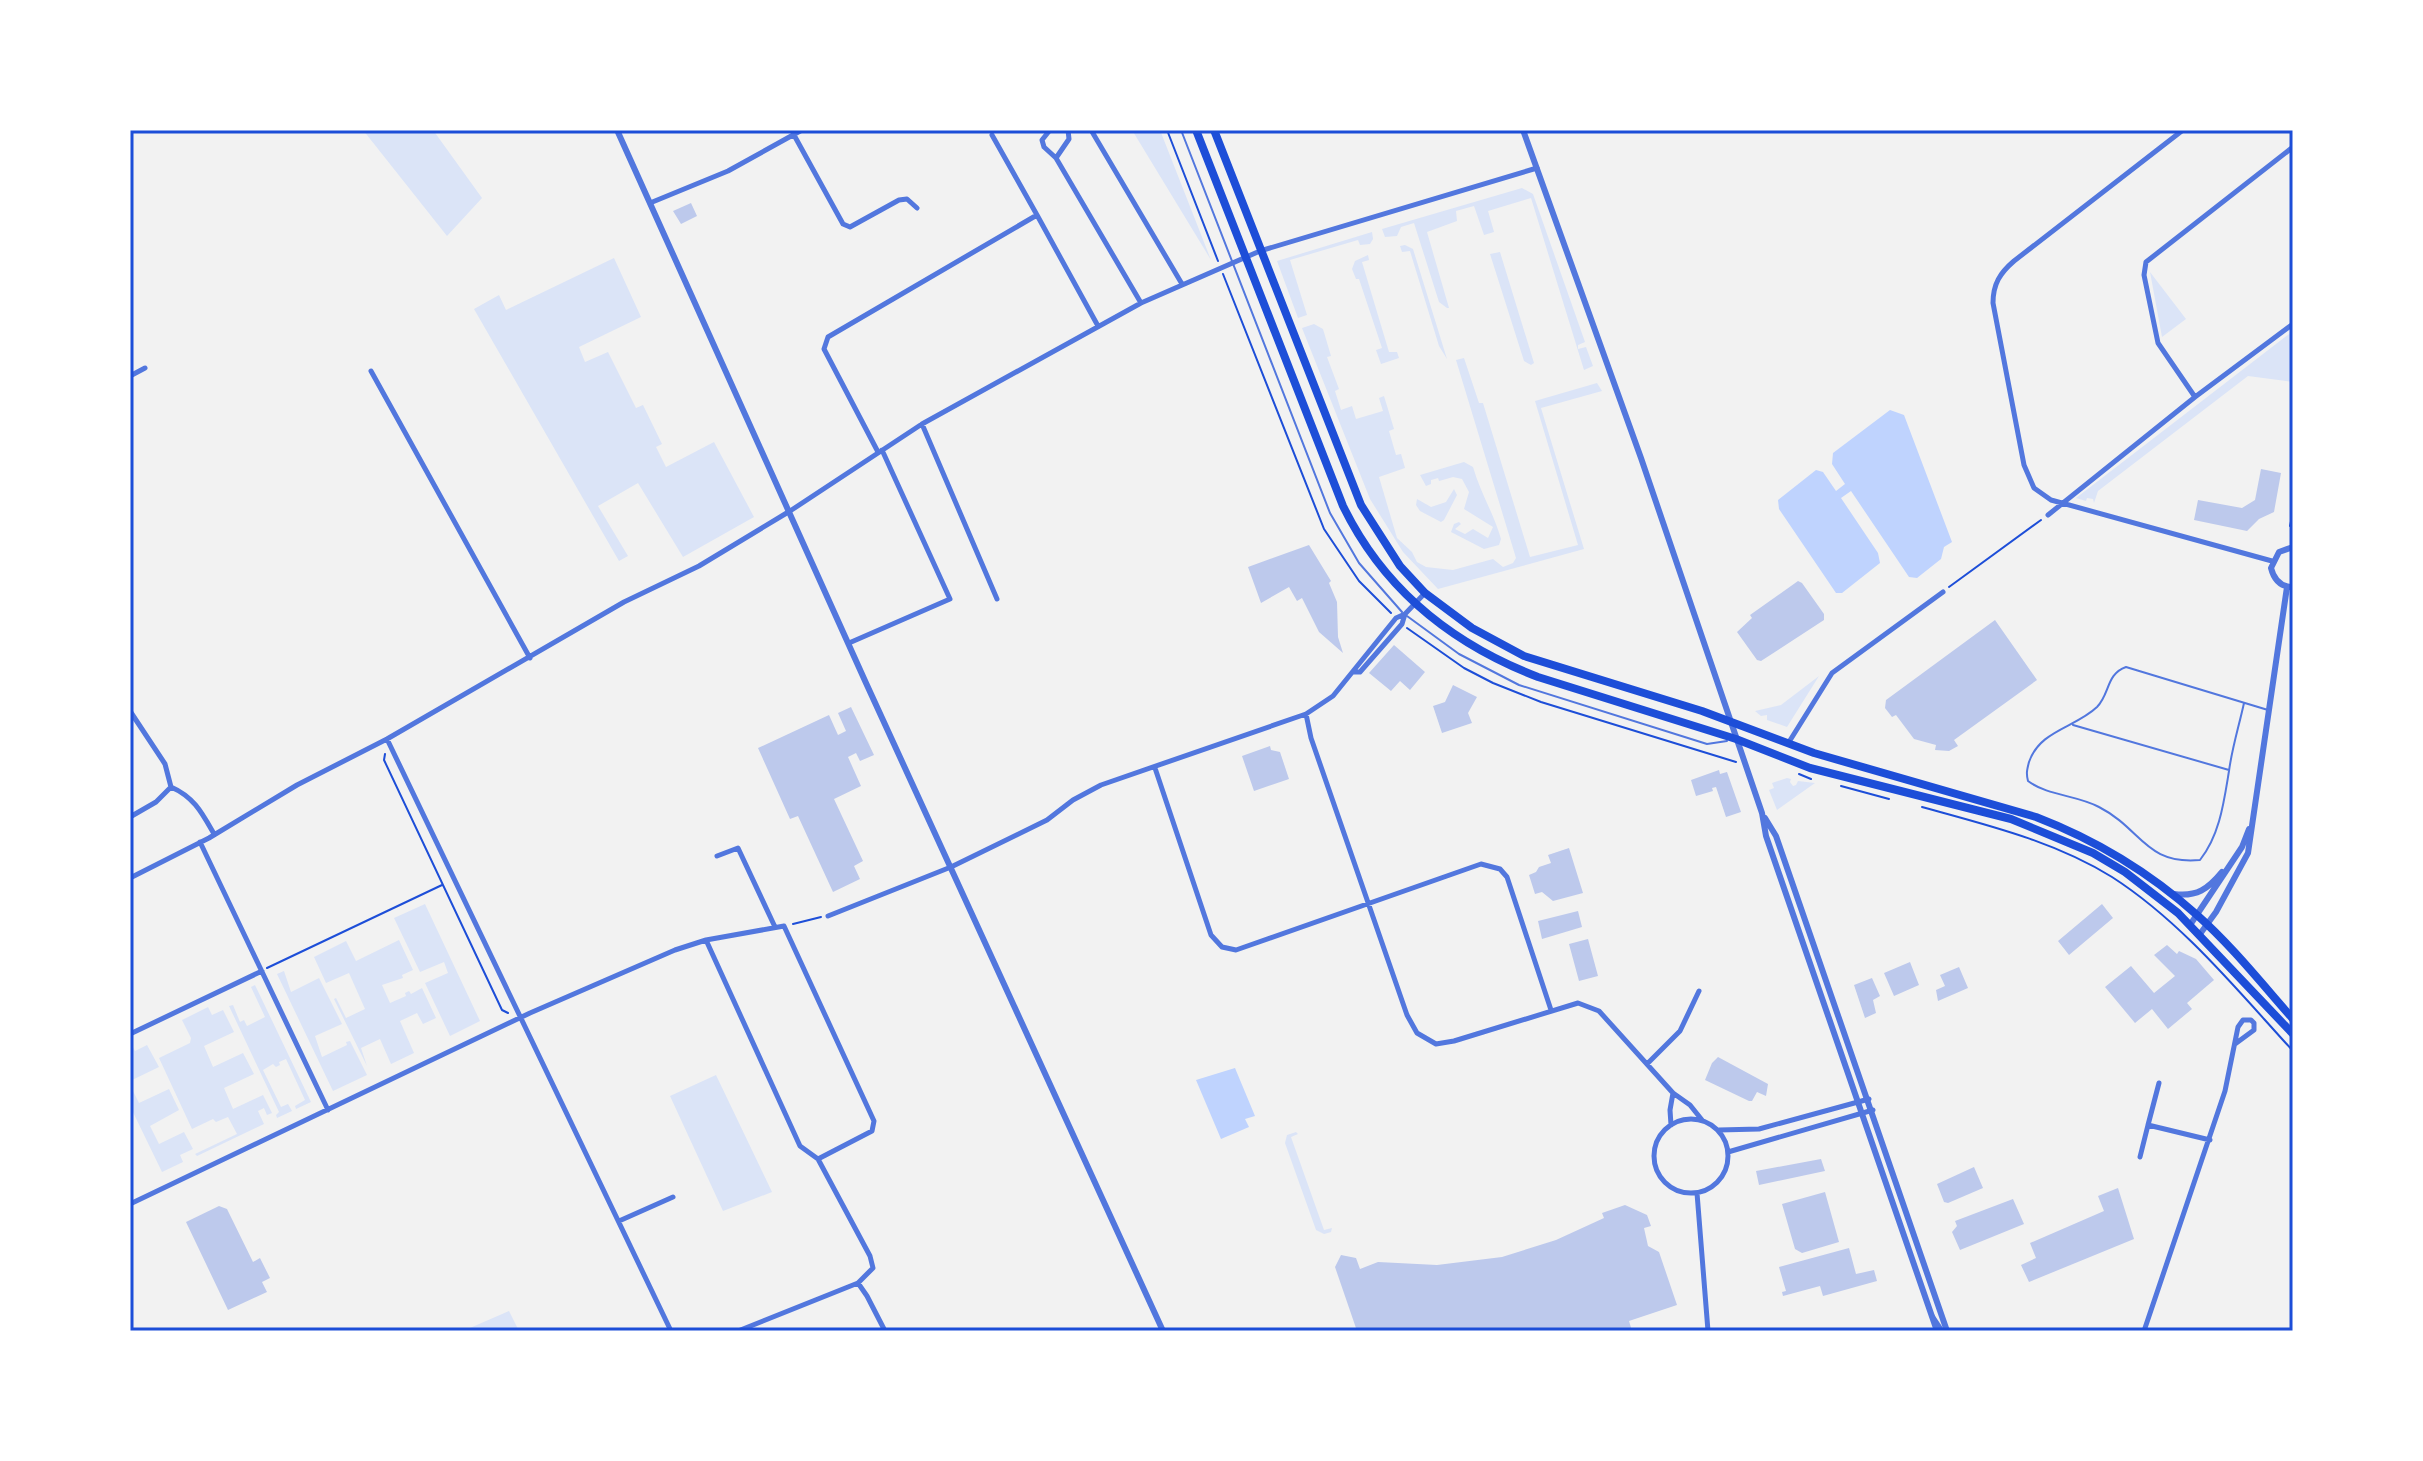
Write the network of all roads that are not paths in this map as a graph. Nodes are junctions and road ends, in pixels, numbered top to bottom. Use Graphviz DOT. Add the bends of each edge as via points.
graph roads {
  1 [pos="617,130"];
  2 [pos="802,130"];
  3 [pos="1050,130"];
  4 [pos="1068,130"];
  5 [pos="1091,130"];
  6 [pos="1181,130"];
  7 [pos="1196,130"];
  8 [pos="1214,130"];
  9 [pos="1523,130"];
  10 [pos="2183,130"];
  11 [pos="794,135"];
  12 [pos="992,135"];
  13 [pos="2293,147"];
  14 [pos="1056,158"];
  15 [pos="1537,168"];
  16 [pos="650,203"];
  17 [pos="917,208"];
  18 [pos="1037,215"];
  19 [pos="1260,251"];
  20 [pos="1246,257"];
  21 [pos="1232,263"];
  22 [pos="1182,284"];
  23 [pos="1141,303"];
  24 [pos="2293,324"];
  25 [pos="1098,326"];
  26 [pos="145,368"];
  27 [pos="371,371"];
  28 [pos="130,376"];
  29 [pos="2195,397"];
  30 [pos="922,424"];
  31 [pos="880,451"];
  32 [pos="2063,504"];
  33 [pos="790,511"];
  34 [pos="2048,515"];
  35 [pos="2293,547"];
  36 [pos="2272,561"];
  37 [pos="2290,587"];
  38 [pos="1943,592"];
  39 [pos="1425,593"];
  40 [pos="997,599"];
  41 [pos="1414,604"];
  42 [pos="1405,614"];
  43 [pos="849,643"];
  44 [pos="530,658"];
  45 [pos="1354,672"];
  46 [pos="2244,703"];
  47 [pos="2270,710"];
  48 [pos="130,711"];
  49 [pos="1306,714"];
  50 [pos="1730,722"];
  51 [pos="2072,725"];
  52 [pos="387,739"];
  53 [pos="1736,739"];
  54 [pos="1789,742"];
  55 [pos="1155,768"];
  56 [pos="2229,770"];
  57 [pos="171,787"];
  58 [pos="1762,813"];
  59 [pos="130,817"];
  60 [pos="2254,817"];
  61 [pos="214,834"];
  62 [pos="200,842"];
  63 [pos="2242,847"];
  64 [pos="717,856"];
  65 [pos="951,867"];
  66 [pos="130,878"];
  67 [pos="2173,894"];
  68 [pos="1369,902"];
  69 [pos="2198,915"];
  70 [pos="828,916"];
  71 [pos="2190,925"];
  72 [pos="2208,925"];
  73 [pos="775,927"];
  74 [pos="2200,934"];
  75 [pos="706,940"];
  76 [pos="262,971"];
  77 [pos="1699,991"];
  78 [pos="1551,1010"];
  79 [pos="521,1017"];
  80 [pos="2293,1019"];
  81 [pos="130,1034"];
  82 [pos="2293,1034"];
  83 [pos="2235,1044"];
  84 [pos="1647,1064"];
  85 [pos="2159,1083"];
  86 [pos="1673,1093"];
  87 [pos="1869,1099"];
  88 [pos="1857,1102"];
  89 [pos="328,1110"];
  90 [pos="1873,1110"];
  91 [pos="1861,1113"];
  92 [pos="1702,1120"];
  93 [pos="1671,1125"];
  94 [pos="2148,1125"];
  95 [pos="1718,1130"];
  96 [pos="2210,1140"];
  97 [pos="1728,1152"];
  98 [pos="2140,1157"];
  99 [pos="818,1159"];
  100 [pos="1697,1193"];
  101 [pos="673,1197"];
  102 [pos="130,1204"];
  103 [pos="619,1221"];
  104 [pos="858,1283"];
  105 [pos="671,1331"];
  106 [pos="738,1331"];
  107 [pos="885,1331"];
  108 [pos="1163,1331"];
  109 [pos="1708,1331"];
  110 [pos="1942,1331"];
  111 [pos="2144,1331"];
  1 -- 16 [label="street"];
  2 -- 11 [label="street"];
  3 -- 14 [label="street" via="1042,140"];
  4 -- 14 [label="street" via="1069,139"];
  5 -- 22 [label="street"];
  6 -- 21 [label="lane"];
  7 -- 20 [label="main road"];
  8 -- 19 [label="main road"];
  9 -- 15 [label="street"];
  10 -- 32 [label="street" via="2014,261 1996,282 1993,303 2028,479 2042,496"];
  11 -- 16 [label="street" via="728,171"];
  11 -- 17 [label="street" via="843,224 850,227 899,200 907,199"];
  12 -- 18 [label="street"];
  13 -- 29 [label="street" via="2151,256 2144,267 2160,349"];
  14 -- 23 [label="street"];
  15 -- 19 [label="street"];
  15 -- 50 [label="street"];
  16 -- 33 [label="street"];
  18 -- 25 [label="street"];
  18 -- 31 [label="street" via="828,337 824,349"];
  19 -- 20 [label="street"];
  19 -- 39 [label="main road" via="1361,505 1400,566"];
  20 -- 21 [label="street"];
  20 -- 41 [label="main road" via="1351,523 1385,574"];
  21 -- 22 [label="street"];
  21 -- 42 [label="lane" via="1330,513 1359,563"];
  22 -- 23 [label="street"];
  23 -- 25 [label="street"];
  24 -- 29 [label="street"];
  25 -- 30 [label="street"];
  26 -- 28 [label="street"];
  27 -- 44 [label="street"];
  29 -- 32 [label="street"];
  30 -- 31 [label="street"];
  30 -- 40 [label="street"];
  31 -- 33 [label="street"];
  31 -- 43 [label="street" via="950,599"];
  32 -- 34 [label="street"];
  32 -- 36 [label="street"];
  33 -- 43 [label="street"];
  33 -- 44 [label="street"];
  35 -- 36 [label="street"];
  36 -- 37 [label="street" via="2273,575"];
  37 -- 47 [label="street"];
  38 -- 54 [label="street" via="1832,673"];
  39 -- 41 [label="street"];
  39 -- 50 [label="main road" via="1472,628 1524,656"];
  41 -- 42 [label="street"];
  41 -- 53 [label="main road" via="1510,666"];
  42 -- 45 [label="street" via="1396,618"];
  42 -- 45 [label="street" via="1360,672"];
  42 -- 53 [label="lane" via="1459,654 1519,685 1707,744"];
  43 -- 65 [label="street"];
  44 -- 52 [label="street"];
  45 -- 49 [label="street" via="1333,696"];
  46 -- 47 [label="lane"];
  46 -- 51 [label="lane" via="2126,667 2111,677 2099,705"];
  46 -- 56 [label="lane"];
  47 -- 60 [label="street"];
  48 -- 57 [label="street" via="165,764"];
  49 -- 55 [label="street"];
  49 -- 68 [label="street"];
  50 -- 53 [label="street"];
  50 -- 54 [label="main road"];
  51 -- 56 [label="lane"];
  51 -- 56 [label="lane" via="2034,749 2028,781 2098,806 2134,831 2151,851 2180,862 2200,860 2206,852 2226,799"];
  52 -- 61 [label="street"];
  52 -- 79 [label="street"];
  53 -- 58 [label="street"];
  53 -- 71 [label="main road" via="1810,768 2049,833 2125,872"];
  54 -- 67 [label="main road" via="2069,830 2123,858"];
  55 -- 65 [label="street" via="1101,785 1047,820"];
  55 -- 68 [label="street" via="1211,935 1222,947 1236,950"];
  57 -- 59 [label="street"];
  57 -- 61 [label="street" via="194,801"];
  58 -- 87 [label="street" via="1776,836"];
  58 -- 88 [label="street"];
  60 -- 63 [label="street"];
  60 -- 72 [label="street" via="2248,853"];
  61 -- 62 [label="street"];
  62 -- 66 [label="street"];
  62 -- 76 [label="street"];
  63 -- 67 [label="street" via="2211,886 2196,895"];
  63 -- 69 [label="street"];
  64 -- 73 [label="street" via="738,848"];
  65 -- 70 [label="street"];
  65 -- 108 [label="street"];
  67 -- 69 [label="main road"];
  68 -- 78 [label="street" via="1417,1033 1436,1044 1454,1041"];
  68 -- 78 [label="street" via="1481,864 1500,869"];
  69 -- 71 [label="street"];
  69 -- 72 [label="main road"];
  71 -- 74 [label="main road"];
  72 -- 74 [label="street"];
  72 -- 80 [label="main road"];
  73 -- 75 [label="street"];
  73 -- 99 [label="street" via="784,926 874,1121 872,1131"];
  74 -- 82 [label="main road"];
  75 -- 79 [label="street"];
  75 -- 99 [label="street" via="800,1146"];
  76 -- 81 [label="street"];
  76 -- 89 [label="street"];
  77 -- 84 [label="street" via="1680,1031"];
  78 -- 84 [label="street" via="1578,1003 1599,1011"];
  79 -- 89 [label="street"];
  79 -- 103 [label="street"];
  83 -- 83 [label="street" via="2240,1023 2251,1020 2254,1030"];
  83 -- 96 [label="street"];
  84 -- 86 [label="street"];
  85 -- 94 [label="street"];
  86 -- 92 [label="street"];
  86 -- 93 [label="street"];
  87 -- 88 [label="street"];
  87 -- 90 [label="street"];
  88 -- 91 [label="street"];
  88 -- 95 [label="street" via="1759,1129"];
  89 -- 102 [label="street"];
  90 -- 91 [label="street"];
  90 -- 110 [label="street"];
  91 -- 97 [label="street"];
  91 -- 110 [label="street"];
  92 -- 93 [label="street"];
  92 -- 95 [label="street"];
  93 -- 100 [label="street" via="1656,1144 1658,1175 1674,1190"];
  94 -- 96 [label="street"];
  94 -- 98 [label="street"];
  95 -- 97 [label="street"];
  96 -- 111 [label="street"];
  97 -- 100 [label="street" via="1724,1175"];
  99 -- 104 [label="street" via="870,1256 873,1268"];
  100 -- 109 [label="street"];
  101 -- 103 [label="street"];
  103 -- 105 [label="street"];
  104 -- 106 [label="street"];
  104 -- 107 [label="street"];
}
